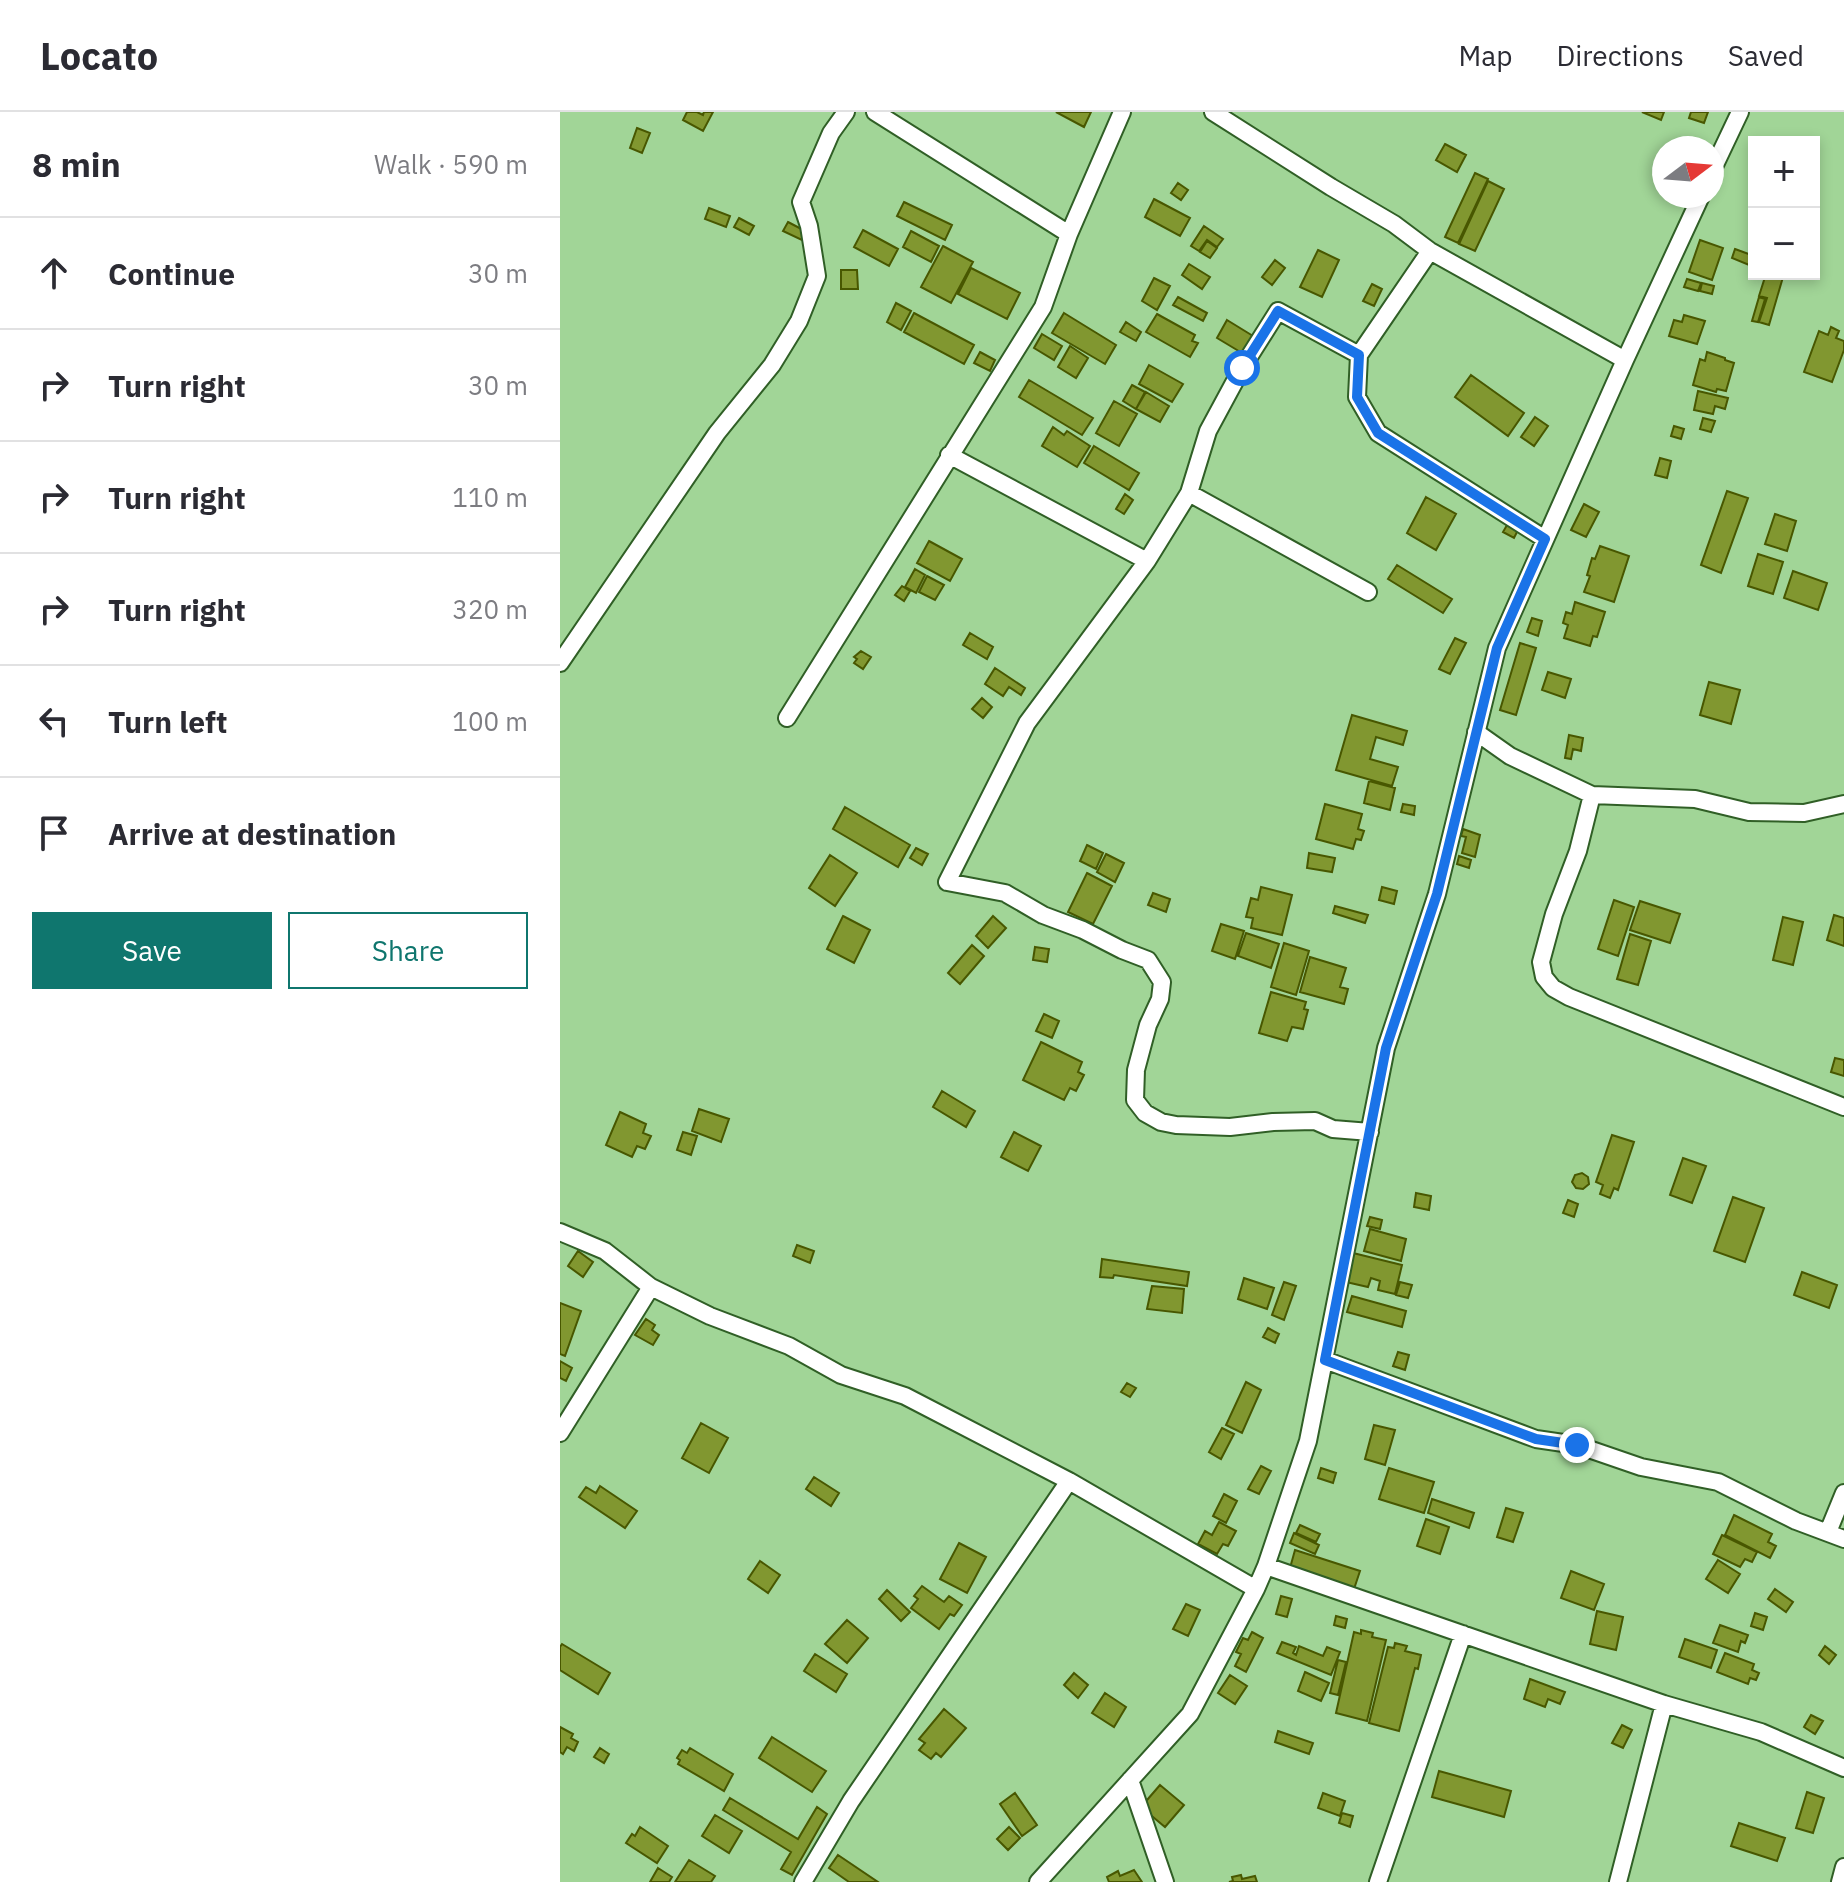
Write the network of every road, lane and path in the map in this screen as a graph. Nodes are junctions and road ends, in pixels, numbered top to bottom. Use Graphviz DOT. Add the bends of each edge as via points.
graph roads {
  1 [pos="846,112"];
  2 [pos="875,112"];
  3 [pos="1122,112"];
  4 [pos="1213,112"];
  5 [pos="1740,112"];
  6 [pos="1724,146"];
  7 [pos="1695,208"];
  8 [pos="1069,234"];
  9 [pos="1430,251"];
  10 [pos="1359,355"];
  11 [pos="1625,360"];
  12 [pos="949,455"];
  13 [pos="1189,493"];
  14 [pos="1545,539"];
  15 [pos="1147,561"];
  16 [pos="1368,592"];
  17 [pos="560,663"];
  18 [pos="787,718"];
  19 [pos="1476,732"];
  20 [pos="1592,795"];
  21 [pos="1844,804"];
  22 [pos="1844,1107"];
  23 [pos="1370,1132"];
  24 [pos="560,1232"];
  25 [pos="651,1287"];
  26 [pos="1325,1360"];
  27 [pos="560,1433"];
  28 [pos="1069,1481"];
  29 [pos="1844,1493"];
  30 [pos="1836,1536"];
  31 [pos="1266,1566"];
  32 [pos="1256,1589"];
  33 [pos="1463,1634"];
  34 [pos="1664,1704"];
  35 [pos="1844,1768"];
  36 [pos="1130,1780"];
  37 [pos="1844,1867"];
  38 [pos="803,1882"];
  39 [pos="1038,1882"];
  40 [pos="1165,1882"];
  41 [pos="1378,1882"];
  42 [pos="1618,1882"];
  43 [pos="1840,1882"];
  1 -- 17 [label="street" via="831,133 801,202 817,276 799,321"];
  2 -- 8 [label="street"];
  3 -- 8 [label="street"];
  4 -- 9 [label="street"];
  5 -- 6 [label="street"];
  7 -- 11 [label="street"];
  8 -- 12 [label="street" via="1043,307"];
  9 -- 10 [label="street"];
  9 -- 11 [label="street"];
  10 -- 13 [label="street" via="1278,311 1208,431"];
  10 -- 14 [label="street" via="1357,397 1378,433"];
  11 -- 14 [label="street"];
  12 -- 15 [label="street"];
  12 -- 18 [label="street"];
  13 -- 15 [label="street"];
  13 -- 16 [label="street"];
  14 -- 19 [label="street" via="1497,648"];
  15 -- 23 [label="street" via="1027,723 947,882 1005,893 1148,960 1162,982 1136,1070 1135,1100 1145,1113 1176,1125 1315,1121 1333,1129"];
  19 -- 20 [label="street" via="1510,756"];
  19 -- 23 [label="street" via="1437,894 1386,1048"];
  20 -- 21 [label="street" via="1695,799 1749,812 1804,813"];
  20 -- 22 [label="street" via="1541,962 1544,977 1569,997"];
  23 -- 26 [label="street"];
  24 -- 25 [label="street" via="605,1251"];
  25 -- 27 [label="street"];
  25 -- 28 [label="street" via="789,1346 841,1375 905,1396"];
  26 -- 30 [label="street" via="1536,1439 1718,1482"];
  26 -- 31 [label="street" via="1308,1441"];
  28 -- 32 [label="street"];
  28 -- 38 [label="street" via="851,1801"];
  29 -- 30 [label="street"];
  31 -- 32 [label="street"];
  31 -- 33 [label="street"];
  32 -- 36 [label="street" via="1190,1714"];
  33 -- 34 [label="street"];
  33 -- 41 [label="street"];
  34 -- 35 [label="street" via="1761,1732"];
  34 -- 42 [label="street"];
  36 -- 39 [label="street"];
  36 -- 40 [label="street"];
  37 -- 43 [label="street"];
}
